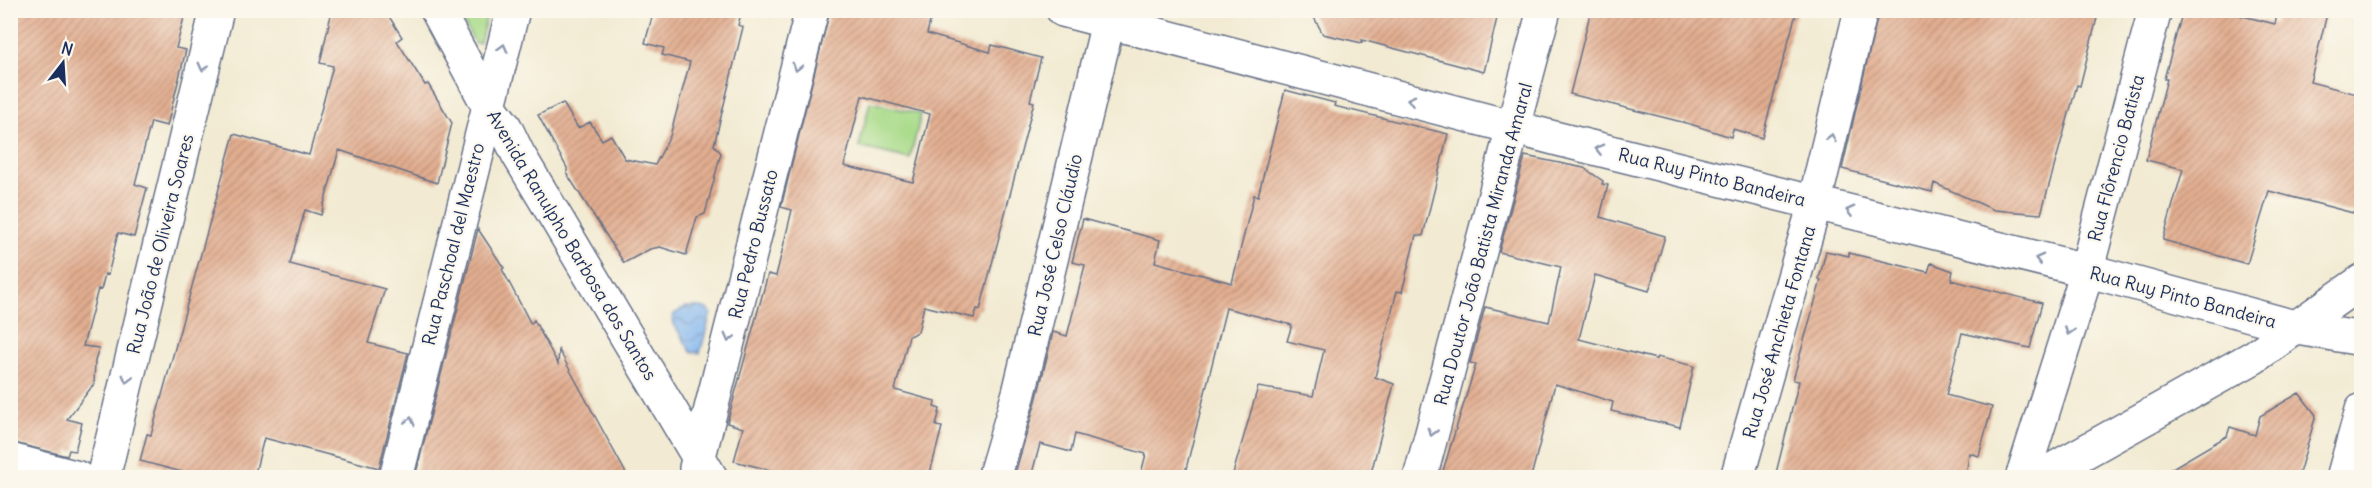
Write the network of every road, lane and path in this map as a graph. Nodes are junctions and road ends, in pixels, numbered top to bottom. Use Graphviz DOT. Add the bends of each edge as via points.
graph roads {
  1 [pos="217,10"];
  2 [pos="437,10"];
  3 [pos="513,10"];
  4 [pos="812,10"];
  5 [pos="1063,10"];
  6 [pos="1544,10"];
  7 [pos="1861,10"];
  8 [pos="2155,10"];
  9 [pos="1109,16"];
  10 [pos="488,105"];
  11 [pos="1514,128"];
  12 [pos="1815,202"];
  13 [pos="2086,271"];
  14 [pos="2361,281"];
  15 [pos="2298,328"];
  16 [pos="2361,339"];
  17 [pos="2361,410"];
  18 [pos="10,460"];
  19 [pos="702,470"];
  20 [pos="78,477"];
  21 [pos="103,477"];
  22 [pos="396,477"];
  23 [pos="994,477"];
  24 [pos="1420,477"];
  25 [pos="1737,477"];
  26 [pos="2022,477"];
  27 [pos="2038,477"];
  28 [pos="2343,477"];
  1 -- 21 [label="street, Rua João de Oliveira Soares, one-way"];
  2 -- 10 [label="street, Avenida Ranulpho Barbosa dos Santos"];
  10 -- 3 [label="street, Rua Paschoal del Maestro, one-way"];
  4 -- 19 [label="street, Rua Pedro Bussato, one-way"];
  5 -- 9 [label="street, Rua Ruy Pinto Bandeira"];
  6 -- 11 [label="street, Rua Doutor João Batista Miranda Amaral"];
  12 -- 7 [label="street, Rua José Anchieta Fontana, one-way"];
  8 -- 13 [label="street, Rua Flôrencio Batista"];
  11 -- 9 [label="street, Rua Ruy Pinto Bandeira, one-way"];
  9 -- 23 [label="street, Rua José Celso Cláudio" via="1019,393"];
  10 -- 19 [label="street, Avenida Ranulpho Barbosa dos Santos"];
  22 -- 10 [label="street, Rua Paschoal del Maestro, one-way"];
  12 -- 11 [label="street, Rua Ruy Pinto Bandeira, one-way"];
  11 -- 24 [label="street, Rua Doutor João Batista Miranda Amaral, one-way"];
  13 -- 12 [label="street, Rua Ruy Pinto Bandeira, one-way"];
  12 -- 25 [label="street, Rua José Anchieta Fontana"];
  13 -- 15 [label="street, Rua Ruy Pinto Bandeira"];
  13 -- 26 [label="street, Rua Flôrencio Batista, one-way"];
  14 -- 15 [label="street"];
  15 -- 16 [label="street, Rua Ruy Pinto Bandeira"];
  15 -- 27 [label="street" via="2254,357"];
  17 -- 28 [label="street"];
  18 -- 20 [label="street"];
}
